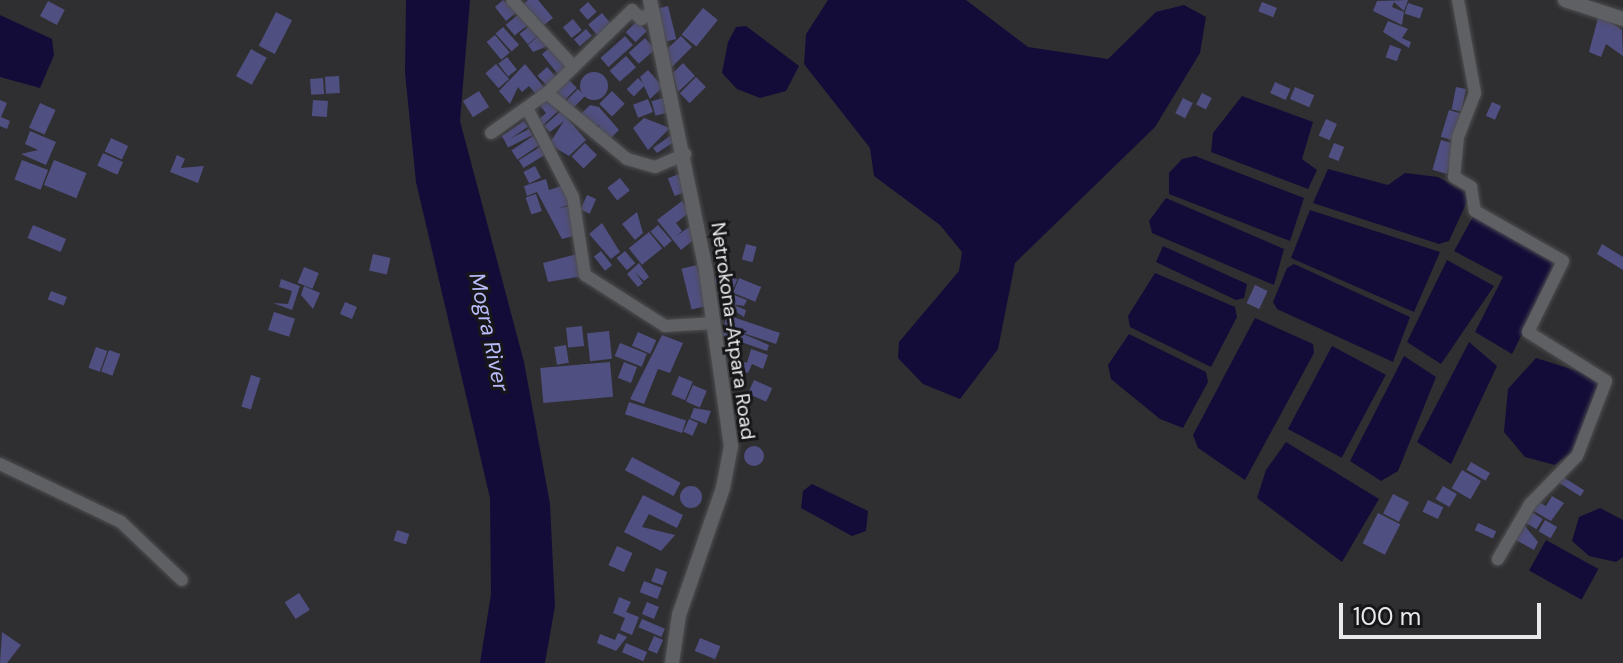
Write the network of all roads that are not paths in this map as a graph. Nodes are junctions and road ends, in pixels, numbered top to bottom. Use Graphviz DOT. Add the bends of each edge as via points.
graph roads {
  1 [pos="1458,0"];
  2 [pos="1565,0"];
  3 [pos="517,2"];
  4 [pos="628,5"];
  5 [pos="652,5"];
  6 [pos="1623,19"];
  7 [pos="574,67"];
  8 [pos="547,93"];
  9 [pos="527,108"];
  10 [pos="491,133"];
  11 [pos="685,154"];
  12 [pos="714,323"];
  13 [pos="0,464"];
  14 [pos="1498,559"];
  15 [pos="182,580"];
  16 [pos="672,663"];
  1 -- 14 [label="street" via="1475,93 1458,137 1454,177 1471,187 1475,211 1563,261 1528,332 1606,381 1577,456 1540,491"];
  2 -- 6 [label="street"];
  3 -- 7 [label="street"];
  4 -- 5 [label="street" via="641,19"];
  4 -- 7 [label="street"];
  5 -- 11 [label="street, Netrokona-Atpara Road"];
  7 -- 8 [label="street"];
  8 -- 9 [label="street"];
  8 -- 11 [label="street" via="627,159 655,167"];
  9 -- 10 [label="street"];
  9 -- 12 [label="street" via="573,197 585,275 665,326"];
  11 -- 12 [label="street, Netrokona-Atpara Road"];
  12 -- 16 [label="street, Netrokona-Atpara Road" via="731,446 728,473 679,615"];
  13 -- 15 [label="street" via="121,522"];
}
